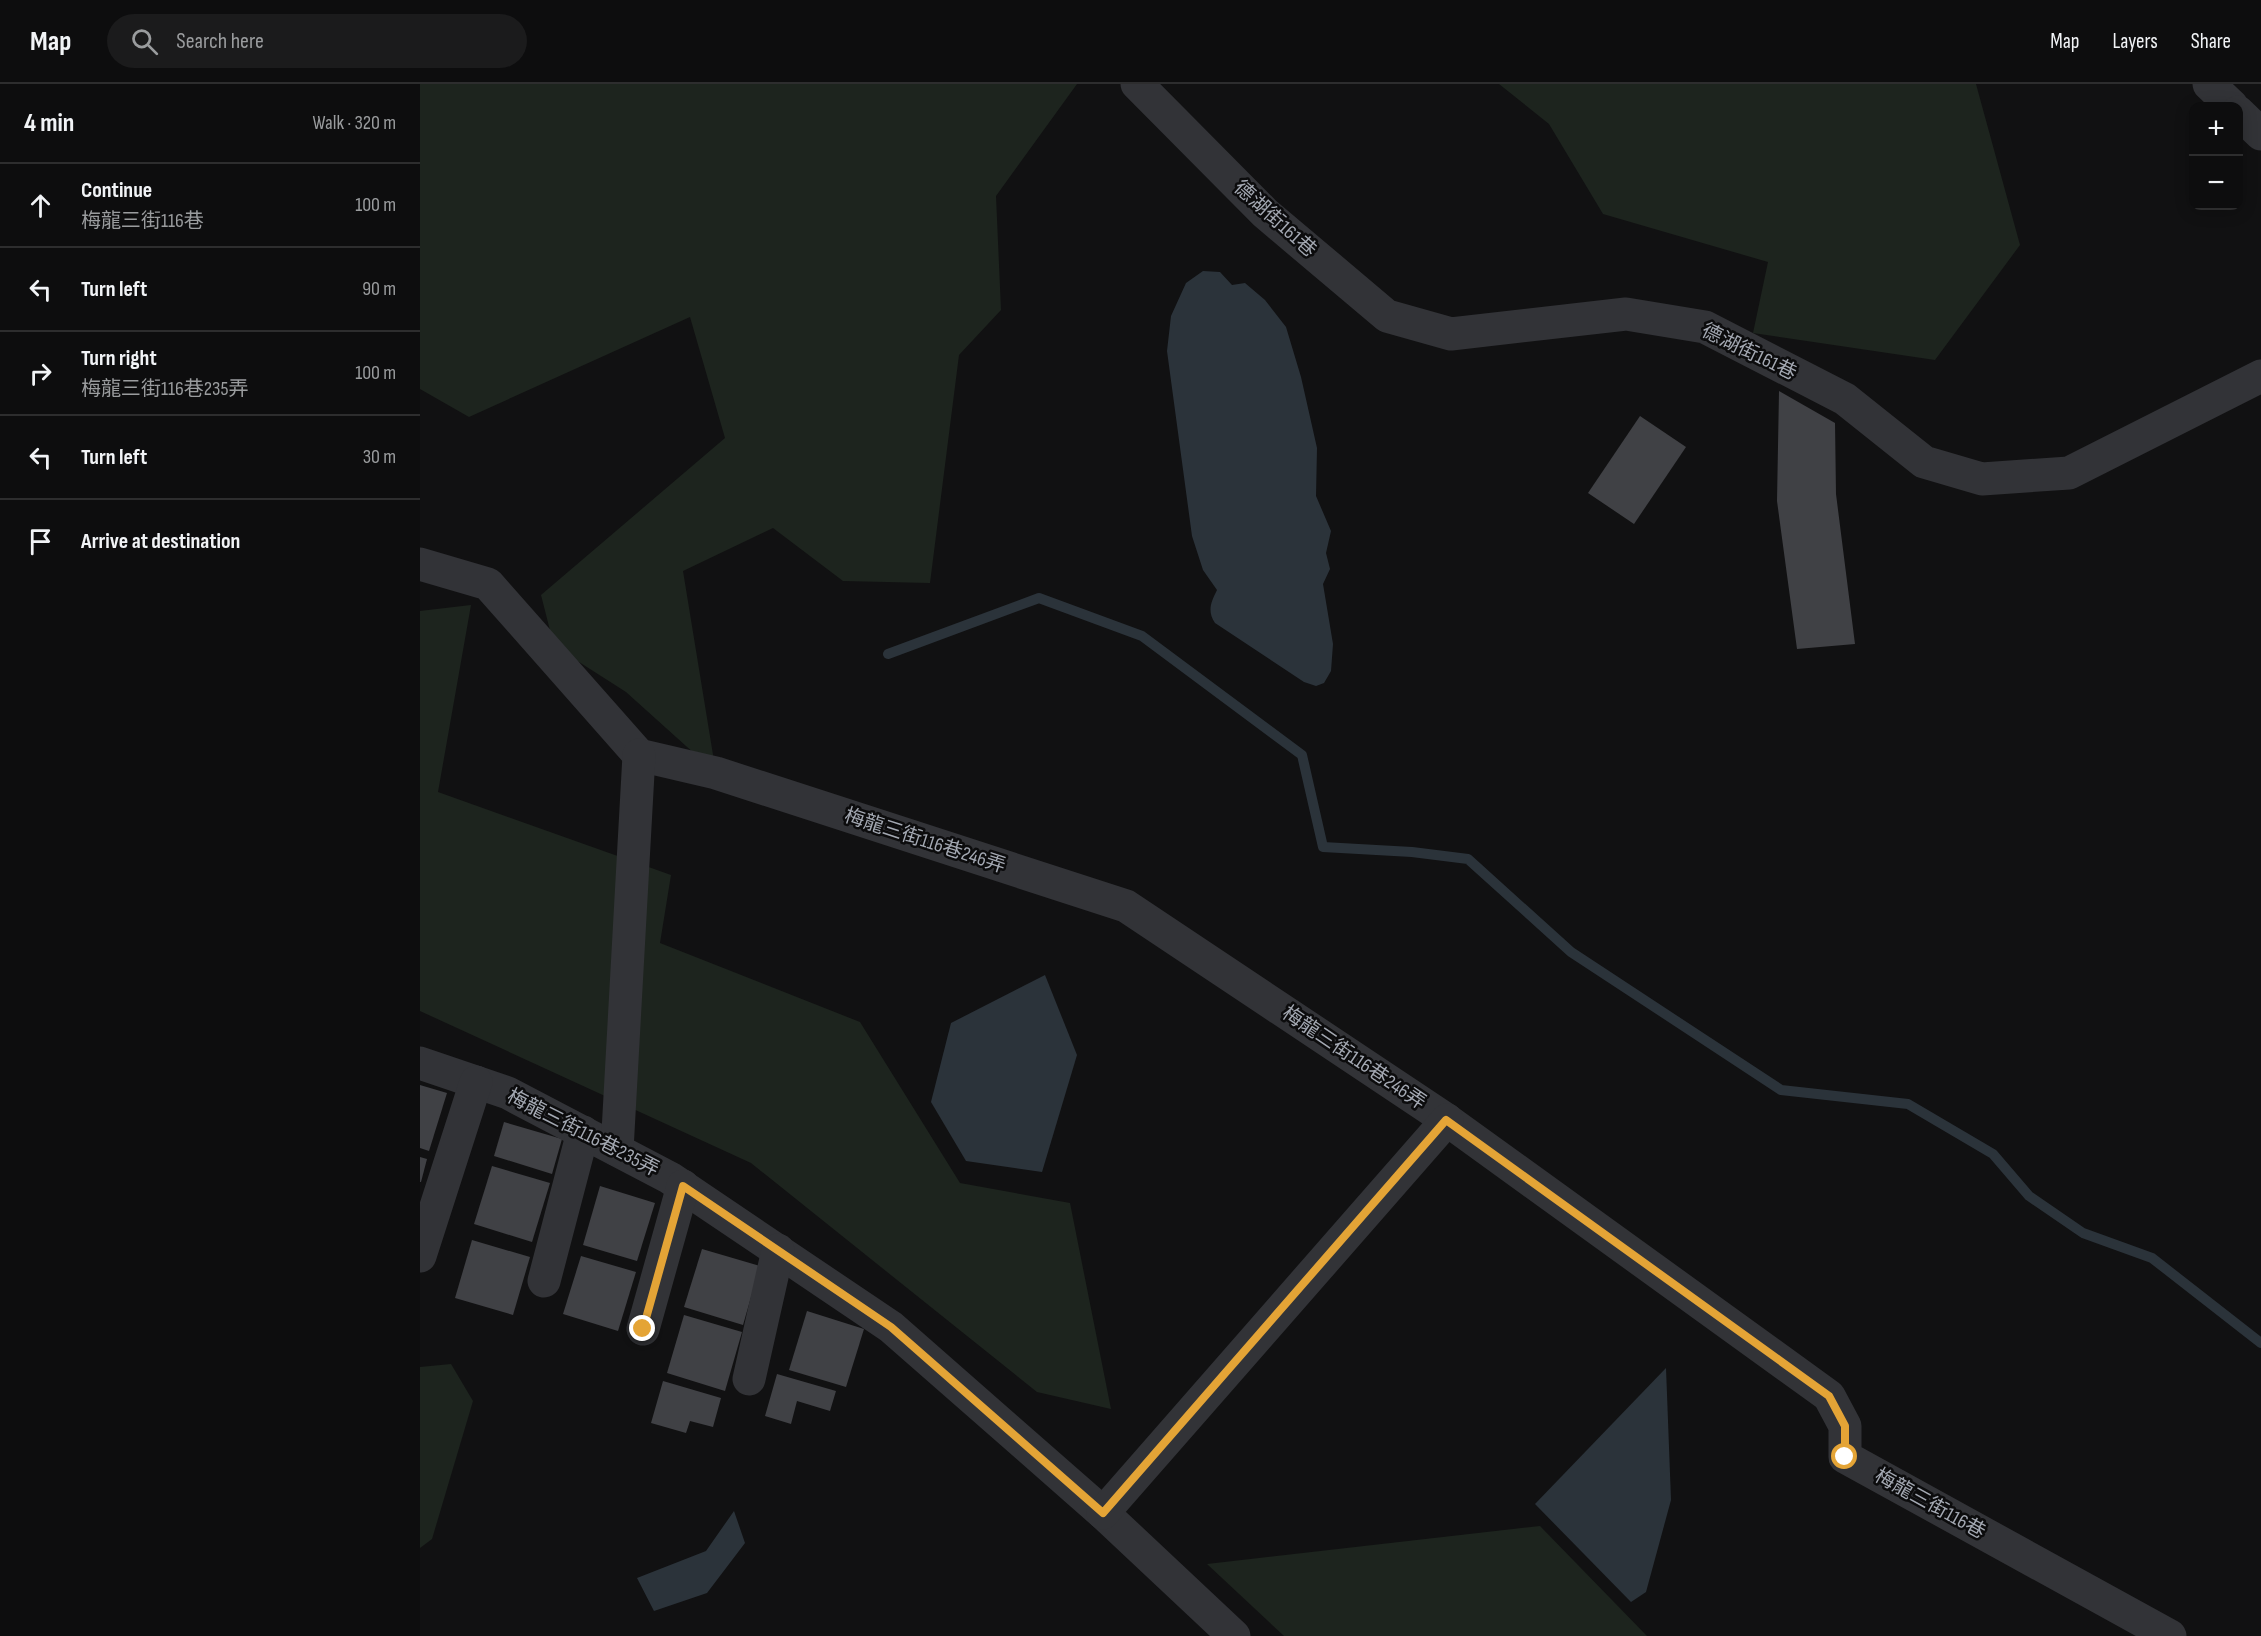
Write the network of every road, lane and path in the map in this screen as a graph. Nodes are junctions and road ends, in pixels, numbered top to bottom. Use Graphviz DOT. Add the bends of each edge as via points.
graph roads {
  1 [pos="1137,84"];
  2 [pos="2209,84"];
  3 [pos="2228,102"];
  4 [pos="2243,117"];
  5 [pos="2261,134"];
  6 [pos="2261,376"];
  7 [pos="420,564"];
  8 [pos="639,755"];
  9 [pos="420,1063"];
  10 [pos="476,1082"];
  11 [pos="1446,1120"];
  12 [pos="583,1132"];
  13 [pos="617,1150"];
  14 [pos="683,1186"];
  15 [pos="778,1250"];
  16 [pos="420,1256"];
  17 [pos="544,1281"];
  18 [pos="643,1329"];
  19 [pos="749,1379"];
  20 [pos="1103,1513"];
  21 [pos="1234,1636"];
  22 [pos="2170,1636"];
  1 -- 6 [label="street, 德湖街161巷" via="1265,213 1387,316 1451,334 1626,314 1705,327 1845,399 1924,462 1982,479 2069,473"];
  2 -- 3 [label="street"];
  4 -- 5 [label="street"];
  7 -- 8 [label="street" via="488,584"];
  8 -- 11 [label="street, 梅龍三街116巷246弄" via="716,773 1126,906"];
  8 -- 13 [label="street"];
  9 -- 10 [label="street, 梅龍三街116巷235弄"];
  10 -- 12 [label="street, 梅龍三街116巷235弄" via="508,1093"];
  10 -- 16 [label="street"];
  11 -- 20 [label="street"];
  11 -- 22 [label="street, 梅龍三街116巷" via="1829,1396 1845,1426 1845,1457"];
  12 -- 13 [label="street, 梅龍三街116巷235弄"];
  12 -- 17 [label="street"];
  13 -- 14 [label="street, 梅龍三街116巷235弄"];
  14 -- 15 [label="street, 梅龍三街116巷235弄"];
  14 -- 18 [label="street"];
  15 -- 19 [label="street"];
  15 -- 20 [label="street, 梅龍三街116巷235弄" via="891,1327"];
  20 -- 21 [label="street"];
}
